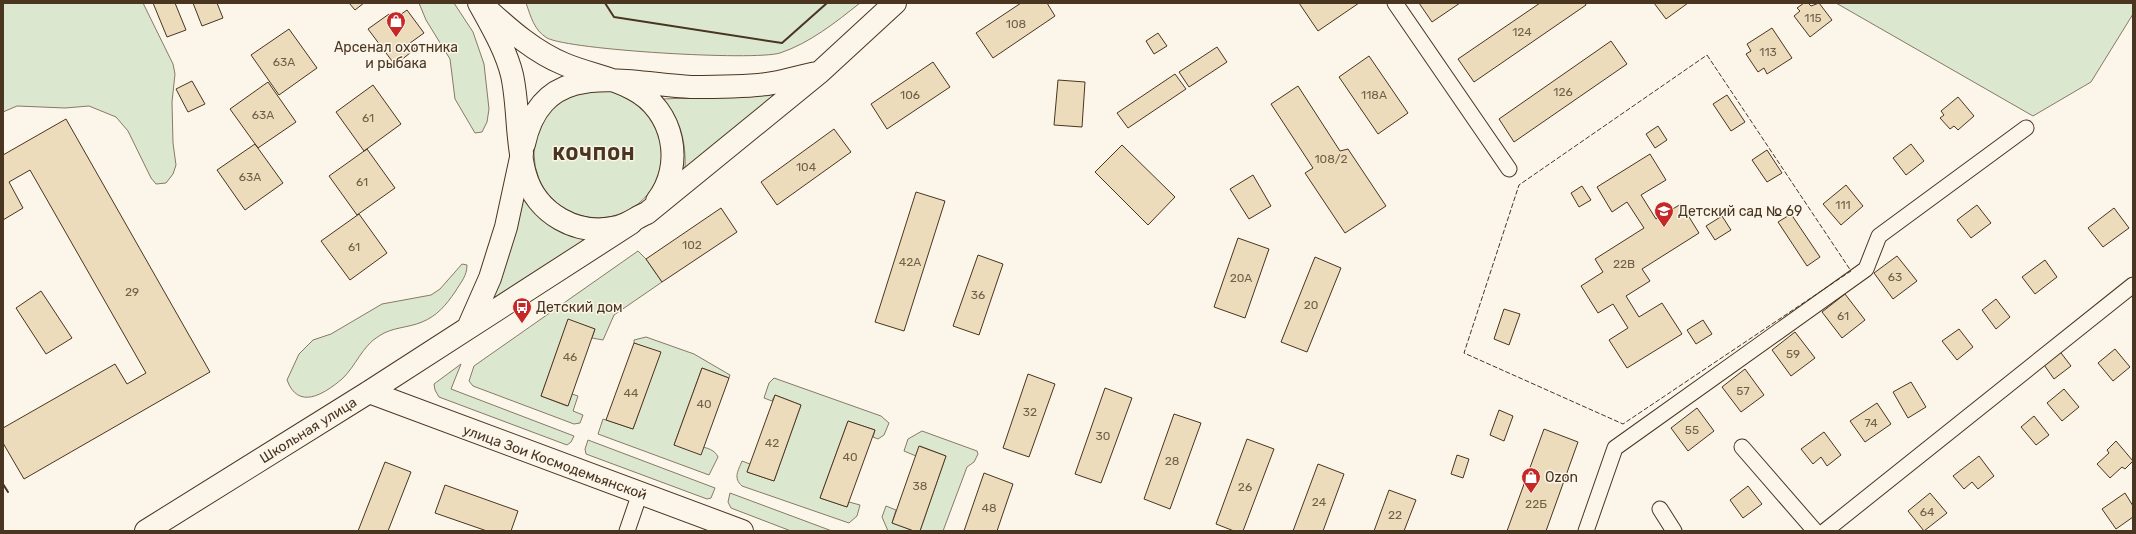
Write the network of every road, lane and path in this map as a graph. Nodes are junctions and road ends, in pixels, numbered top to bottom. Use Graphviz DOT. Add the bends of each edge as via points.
graph roads {
  1 [pos="480,3"];
  2 [pos="895,3"];
  3 [pos="1395,3"];
  4 [pos="820,72"];
  5 [pos="606,79"];
  6 [pos="2026,128"];
  7 [pos="522,153"];
  8 [pos="1509,169"];
  9 [pos="648,212"];
  10 [pos="2133,285"];
  11 [pos="468,328"];
  12 [pos="369,392"];
  13 [pos="1742,447"];
  14 [pos="640,493"];
  15 [pos="1660,508"];
  16 [pos="146,531"];
  17 [pos="627,531"];
  18 [pos="742,531"];
  19 [pos="1586,531"];
  20 [pos="1674,531"];
  21 [pos="1815,531"];
  22 [pos="1825,531"];
  1 -- 5 [label="main road" via="536,49 564,64"];
  1 -- 7 [label="main road" via="512,73"];
  2 -- 4 [label="main road"];
  3 -- 8 [label="street"];
  4 -- 5 [label="main road" via="767,84 691,87"];
  4 -- 9 [label="main road"];
  5 -- 7 [label="main road" via="586,80 574,84 548,99 539,108 530,124"];
  5 -- 9 [label="main road" via="628,86 644,96 657,109 670,134 673,153 670,176 661,196"];
  6 -- 19 [label="street" via="1879,236 1866,270 1615,448"];
  7 -- 9 [label="main road" via="526,178 535,195 546,209 565,222 588,229 608,229 626,224"];
  7 -- 11 [label="main road" via="506,227 490,278"];
  9 -- 11 [label="main road, Школьная улица"];
  10 -- 22 [label="street"];
  11 -- 12 [label="main road, Школьная улица"];
  12 -- 14 [label="main road, улица Зои Космодемьянской"];
  12 -- 16 [label="main road, Школьная улица"];
  13 -- 21 [label="street"];
  14 -- 17 [label="street"];
  14 -- 18 [label="main road, улица Зои Космодемьянской"];
  15 -- 20 [label="street"];
}
